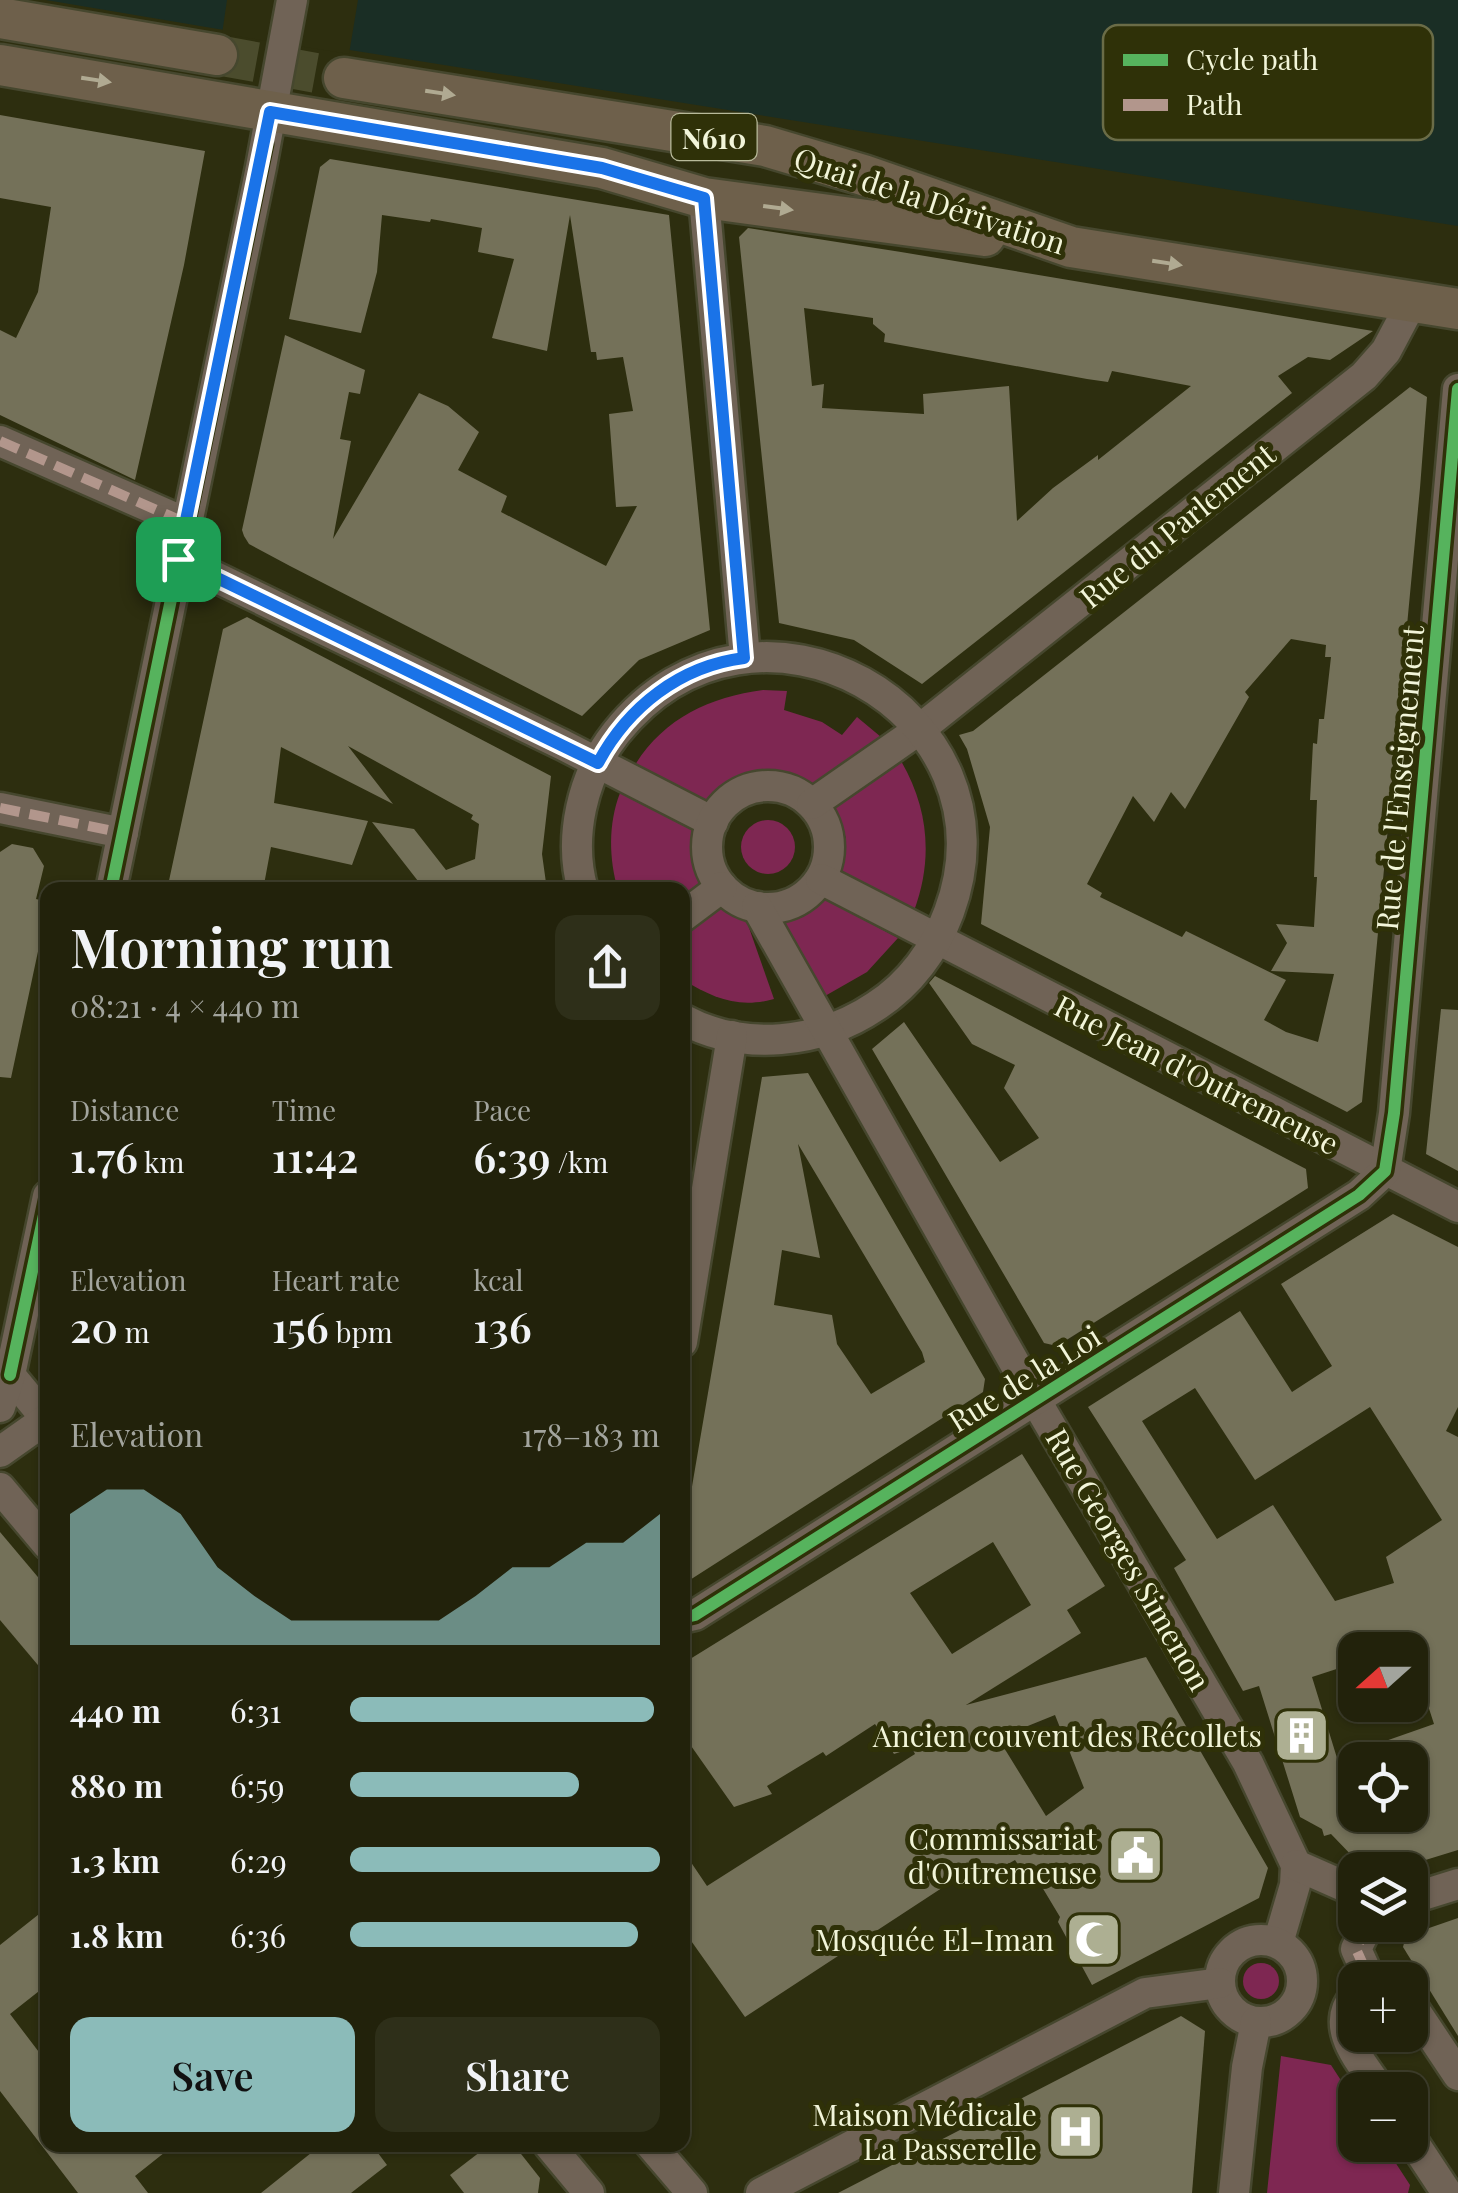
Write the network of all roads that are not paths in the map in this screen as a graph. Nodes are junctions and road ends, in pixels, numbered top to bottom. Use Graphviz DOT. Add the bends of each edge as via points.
graph roads {
  1 [pos="292,0"];
  2 [pos="0,18"];
  3 [pos="217,55"];
  4 [pos="0,64"];
  5 [pos="344,78"];
  6 [pos="268,128"];
  7 [pos="704,198"];
  8 [pos="1071,247"];
  9 [pos="1412,302"];
  10 [pos="1458,309"];
  11 [pos="1458,389"];
  12 [pos="0,441"];
  13 [pos="186,523"];
  14 [pos="178,559"];
  15 [pos="744,658"];
  16 [pos="920,730"];
  17 [pos="598,763"];
  18 [pos="812,804"];
  19 [pos="0,808"];
  20 [pos="713,822"];
  21 [pos="123,833"];
  22 [pos="821,879"];
  23 [pos="113,882"];
  24 [pos="581,882"];
  25 [pos="722,887"];
  26 [pos="756,907"];
  27 [pos="690,911"];
  28 [pos="936,941"];
  29 [pos="690,1022"];
  30 [pos="827,1030"];
  31 [pos="732,1036"];
  32 [pos="1386,1170"];
  33 [pos="1458,1207"];
  34 [pos="40,1234"];
  35 [pos="690,1293"];
  36 [pos="10,1376"];
  37 [pos="1036,1401"];
  38 [pos="0,1407"];
  39 [pos="40,1412"];
  40 [pos="40,1425"];
  41 [pos="0,1452"];
  42 [pos="0,1488"];
  43 [pos="40,1536"];
  44 [pos="690,1616"];
  45 [pos="1296,1865"];
  46 [pos="1338,1884"];
  47 [pos="1458,1884"];
  48 [pos="1428,1893"];
  49 [pos="1278,1943"];
  50 [pos="1220,1983"];
  51 [pos="1300,1994"];
  52 [pos="1338,2002"];
  53 [pos="1256,2022"];
  54 [pos="1428,2029"];
  55 [pos="1458,2075"];
  56 [pos="555,2152"];
  57 [pos="657,2152"];
  58 [pos="1427,2162"];
  59 [pos="589,2193"];
  60 [pos="692,2193"];
  61 [pos="761,2193"];
  62 [pos="1234,2193"];
  63 [pos="1447,2193"];
  1 -- 6 [label="street"];
  2 -- 3 [label="main road"];
  4 -- 6 [label="main road, N610, one-way"];
  5 -- 8 [label="main road, Quai de la Dérivation / N610, one-way" via="765,146"];
  6 -- 7 [label="main road, N610" via="602,168"];
  6 -- 13 [label="street"];
  7 -- 8 [label="main road, N610, one-way"];
  7 -- 15 [label="street"];
  8 -- 9 [label="main road, Quai de la Dérivation / N610, one-way"];
  9 -- 10 [label="main road, Quai de la Dérivation / N610"];
  9 -- 16 [label="street, Rue du Parlement" via="1364,376"];
  11 -- 32 [label="street, Rue de l'Enseignement"];
  12 -- 13 [label="street"];
  13 -- 14 [label="street"];
  14 -- 17 [label="street"];
  14 -- 21 [label="street"];
  15 -- 16 [label="street" via="792,658 849,674 899,707"];
  15 -- 17 [label="street" via="703,668 650,697"];
  16 -- 18 [label="street, Rue du Parlement"];
  16 -- 28 [label="street" via="948,782 960,841 954,900"];
  17 -- 20 [label="street"];
  17 -- 24 [label="street" via="581,800"];
  18 -- 20 [label="street" via="774,786 752,788 733,797"];
  18 -- 22 [label="street" via="829,840"];
  19 -- 21 [label="street"];
  20 -- 25 [label="street" via="707,854"];
  21 -- 23 [label="street"];
  22 -- 26 [label="street" via="790,905"];
  22 -- 28 [label="street, Rue Jean d'Outremeuse"];
  25 -- 26 [label="street"];
  25 -- 27 [label="street"];
  26 -- 30 [label="street, Rue Georges Simenon"];
  28 -- 30 [label="street" via="888,999"];
  28 -- 32 [label="street, Rue Jean d'Outremeuse"];
  29 -- 31 [label="street"];
  30 -- 31 [label="street" via="777,1040"];
  30 -- 37 [label="street, Rue Georges Simenon"];
  31 -- 35 [label="street"];
  32 -- 33 [label="street, Rue Jean d'Outremeuse"];
  32 -- 37 [label="street, Rue de la Loi" via="1359,1195"];
  34 -- 36 [label="street"];
  36 -- 38 [label="street"];
  36 -- 39 [label="street"];
  37 -- 44 [label="street, Rue de la Loi"];
  37 -- 45 [label="street, Rue Georges Simenon" via="1248,1764"];
  40 -- 41 [label="street"];
  42 -- 43 [label="street"];
  45 -- 46 [label="street"];
  45 -- 49 [label="street"];
  47 -- 48 [label="street"];
  49 -- 50 [label="street" via="1245,1943 1231,1952"];
  49 -- 51 [label="street" via="1299,1964"];
  50 -- 53 [label="street" via="1235,2013"];
  50 -- 61 [label="street" via="1145,1992"];
  51 -- 52 [label="street"];
  51 -- 53 [label="street" via="1283,2016"];
  53 -- 62 [label="street"];
  54 -- 55 [label="street"];
  56 -- 59 [label="street"];
  57 -- 60 [label="street"];
  58 -- 63 [label="street"];
}
